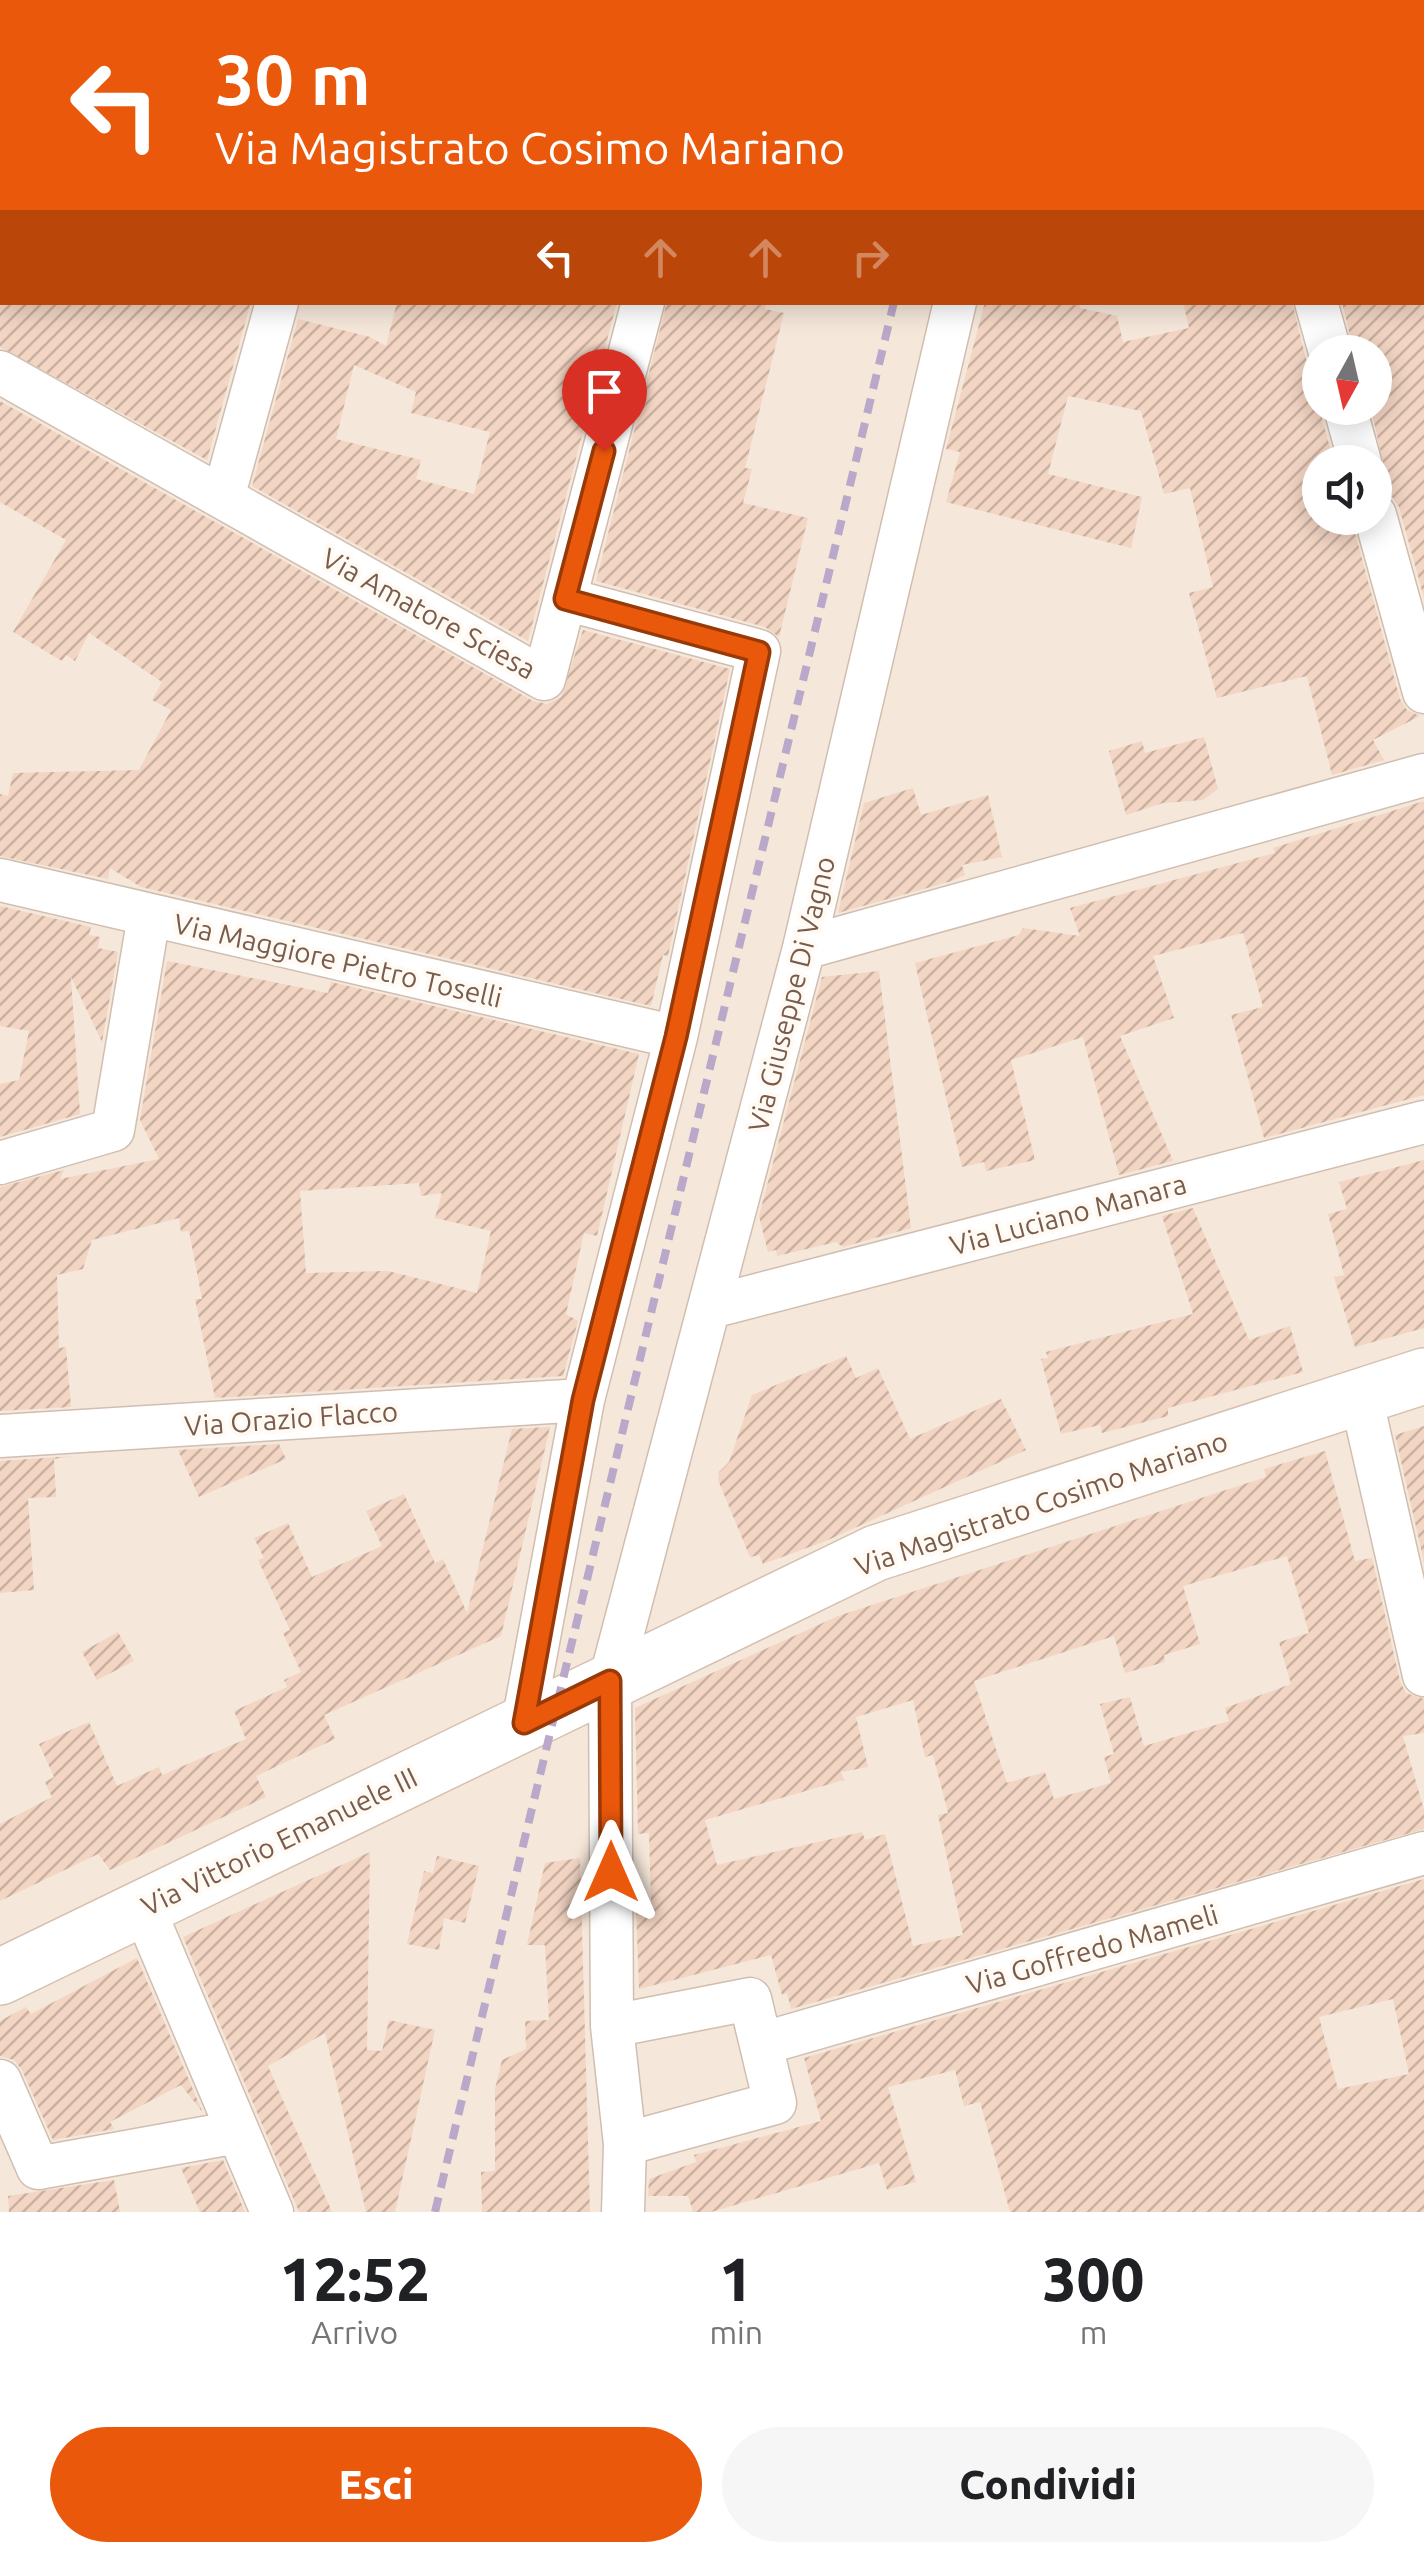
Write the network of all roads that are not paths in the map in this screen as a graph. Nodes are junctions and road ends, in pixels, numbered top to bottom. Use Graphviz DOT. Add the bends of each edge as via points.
graph roads {
  1 [pos="276,305"];
  2 [pos="642,305"];
  3 [pos="954,305"];
  4 [pos="1317,305"];
  5 [pos="1325,335"];
  6 [pos="0,372"];
  7 [pos="223,498"];
  8 [pos="1381,535"];
  9 [pos="565,599"];
  10 [pos="1424,692"];
  11 [pos="1424,776"];
  12 [pos="0,880"];
  13 [pos="149,916"];
  14 [pos="804,948"];
  15 [pos="676,1037"];
  16 [pos="1424,1122"];
  17 [pos="0,1163"];
  18 [pos="712,1306"];
  19 [pos="1424,1376"];
  20 [pos="1361,1396"];
  21 [pos="583,1400"];
  22 [pos="0,1436"];
  23 [pos="1424,1675"];
  24 [pos="610,1681"];
  25 [pos="541,1714"];
  26 [pos="1424,1853"];
  27 [pos="142,1908"];
  28 [pos="0,1977"];
  29 [pos="612,2026"];
  30 [pos="761,2044"];
  31 [pos="0,2082"];
  32 [pos="238,2132"];
  33 [pos="625,2144"];
  34 [pos="272,2212"];
  35 [pos="624,2212"];
  1 -- 7 [label="street"];
  2 -- 9 [label="street"];
  3 -- 14 [label="street, Via Giuseppe Di Vagno"];
  4 -- 5 [label="street"];
  6 -- 7 [label="street, Via Amatore Sciesa"];
  7 -- 9 [label="street, Via Amatore Sciesa" via="544,679"];
  8 -- 10 [label="street"];
  9 -- 15 [label="street" via="759,652"];
  11 -- 14 [label="street"];
  12 -- 13 [label="street, Via Maggiore Pietro Toselli"];
  13 -- 15 [label="street, Via Maggiore Pietro Toselli"];
  13 -- 17 [label="street" via="113,1130"];
  14 -- 18 [label="street, Via Giuseppe Di Vagno"];
  15 -- 21 [label="street"];
  16 -- 18 [label="street, Via Luciano Manara"];
  18 -- 24 [label="street, Via Giuseppe Di Vagno"];
  19 -- 20 [label="street, Via Magistrato Cosimo Mariano"];
  20 -- 23 [label="street"];
  20 -- 24 [label="street, Via Magistrato Cosimo Mariano" via="876,1553"];
  21 -- 22 [label="street, Via Orazio Flacco"];
  21 -- 25 [label="street"];
  24 -- 25 [label="street, Via Magistrato Cosimo Mariano"];
  24 -- 29 [label="street, Via Giuseppe Di Vagno"];
  25 -- 27 [label="street, Via Vittorio Emanuele III"];
  26 -- 30 [label="street, Via Goffredo Mameli"];
  27 -- 28 [label="street, Via Vittorio Emanuele III"];
  27 -- 32 [label="street"];
  29 -- 30 [label="street" via="750,1999"];
  29 -- 33 [label="street, Via Giuseppe Di Vagno"];
  30 -- 33 [label="street" via="775,2103"];
  31 -- 32 [label="street" via="38,2168"];
  32 -- 34 [label="street"];
  33 -- 35 [label="street, Via Giuseppe Di Vagno"];
}
